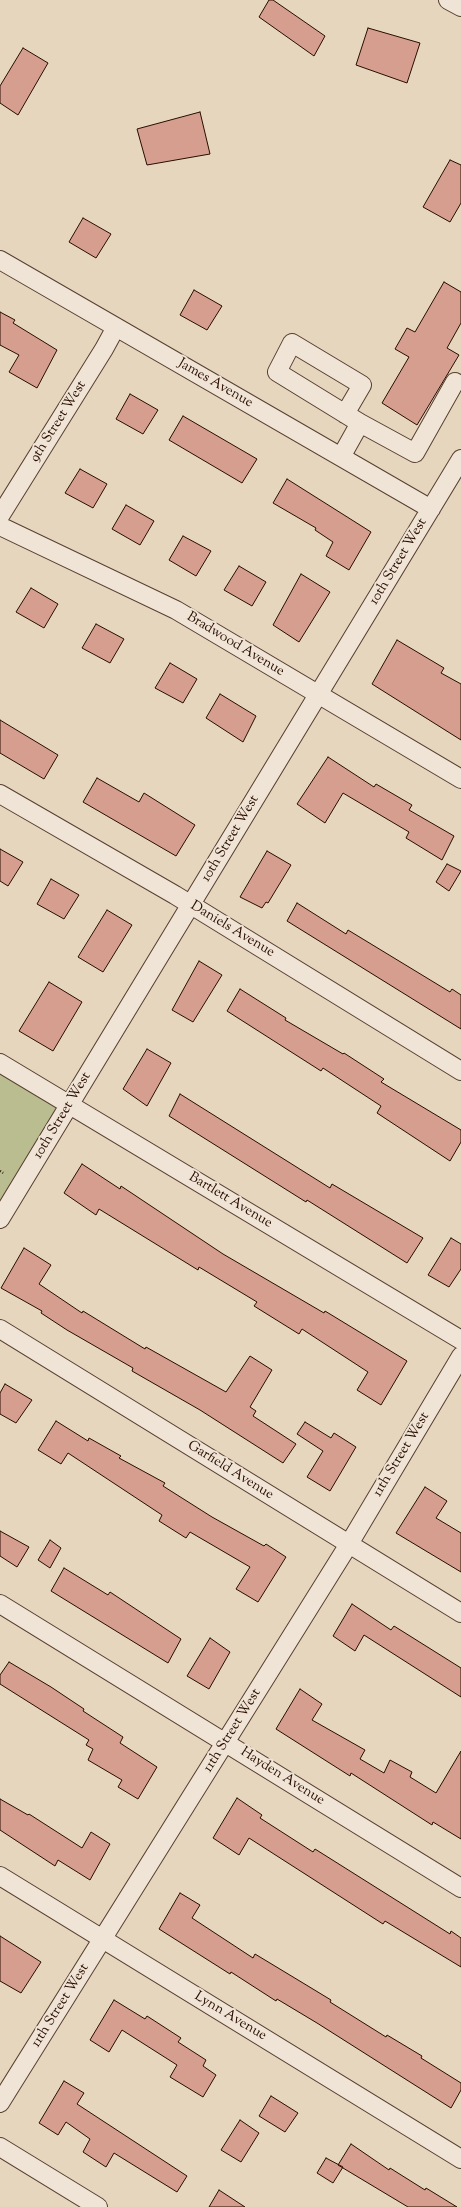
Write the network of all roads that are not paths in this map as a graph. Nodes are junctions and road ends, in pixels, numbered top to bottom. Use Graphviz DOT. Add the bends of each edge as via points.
graph roads {
  1 [pos="448,0"];
  2 [pos="461,7"];
  3 [pos="0,260"];
  4 [pos="116,327"];
  5 [pos="459,380"];
  6 [pos="352,418"];
  7 [pos="341,456"];
  8 [pos="461,459"];
  9 [pos="431,508"];
  10 [pos="0,516"];
  11 [pos="0,526"];
  12 [pos="319,694"];
  13 [pos="461,779"];
  14 [pos="0,794"];
  15 [pos="191,905"];
  16 [pos="0,1063"];
  17 [pos="461,1071"];
  18 [pos="70,1105"];
  19 [pos="0,1219"];
  20 [pos="0,1329"];
  21 [pos="461,1340"];
  22 [pos="461,1356"];
  23 [pos="349,1544"];
  24 [pos="0,1604"];
  25 [pos="461,1613"];
  26 [pos="226,1742"];
  27 [pos="0,1876"];
  28 [pos="461,1888"];
  29 [pos="103,1940"];
  30 [pos="0,2103"];
  31 [pos="0,2147"];
  32 [pos="461,2159"];
  33 [pos="98,2207"];
  1 -- 2 [label="street"];
  3 -- 4 [label="street, James Avenue"];
  4 -- 7 [label="street, James Avenue"];
  4 -- 10 [label="street, 9th Street West"];
  5 -- 6 [label="street" via="415,453"];
  6 -- 6 [label="street" via="277,372 292,343 362,385"];
  6 -- 7 [label="street"];
  7 -- 9 [label="street, James Avenue"];
  8 -- 9 [label="street, 10th Street West"];
  9 -- 12 [label="street, 10th Street West"];
  11 -- 12 [label="street, Bradwood Avenue" via="176,610"];
  12 -- 13 [label="street, Bradwood Avenue"];
  12 -- 15 [label="street, 10th Street West"];
  14 -- 15 [label="street, Daniels Avenue"];
  15 -- 17 [label="street, Daniels Avenue"];
  15 -- 18 [label="street, 10th Street West"];
  16 -- 18 [label="street, Bartlett Avenue"];
  18 -- 19 [label="street, 10th Street West"];
  18 -- 21 [label="street, Bartlett Avenue"];
  20 -- 23 [label="street, Garfield Avenue"];
  22 -- 23 [label="street, 11th Street West"];
  23 -- 25 [label="street, Garfield Avenue"];
  23 -- 26 [label="street, 11th Street West"];
  24 -- 26 [label="street, Hayden Avenue"];
  26 -- 28 [label="street, Hayden Avenue"];
  26 -- 29 [label="street, 11th Street West"];
  27 -- 29 [label="street, Lynn Avenue"];
  29 -- 30 [label="street, 11th Street West"];
  29 -- 32 [label="street, Lynn Avenue"];
  31 -- 33 [label="street"];
}
